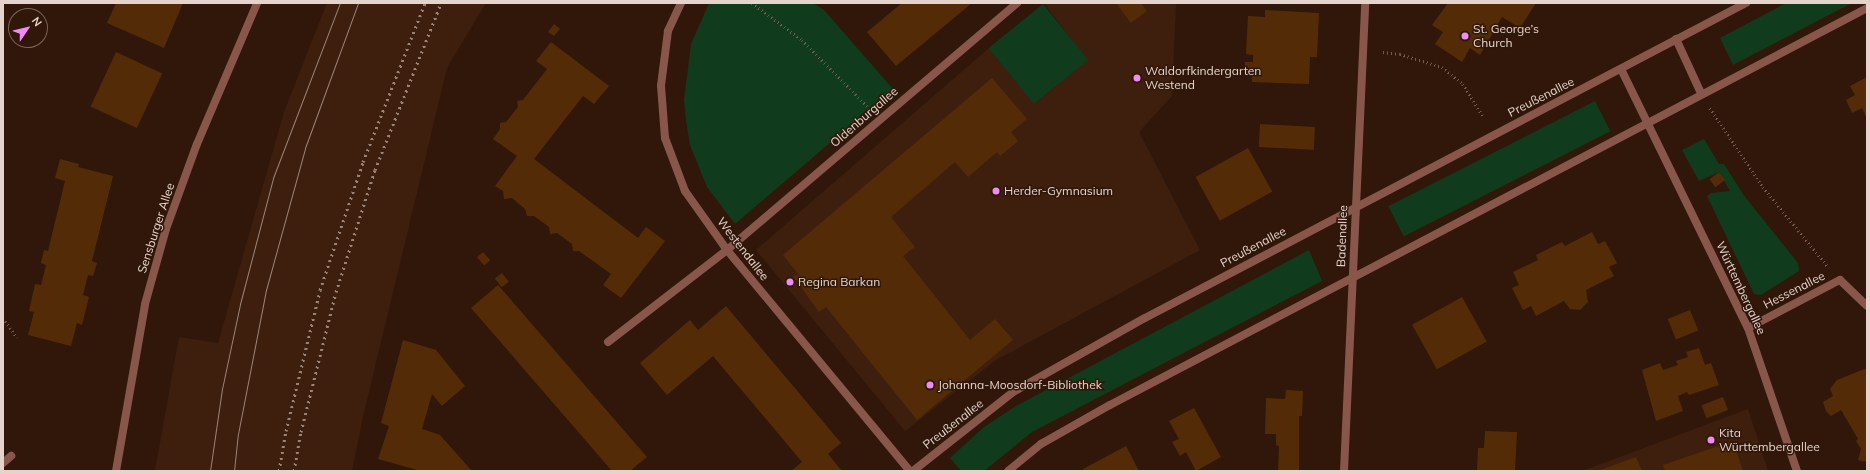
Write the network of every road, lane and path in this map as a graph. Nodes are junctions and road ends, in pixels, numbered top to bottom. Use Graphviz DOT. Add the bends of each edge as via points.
graph roads {
  1 [pos="257,3"];
  2 [pos="681,3"];
  3 [pos="752,3"];
  4 [pos="1017,3"];
  5 [pos="1365,3"];
  6 [pos="1746,3"];
  7 [pos="1867,8"];
  8 [pos="1676,39"];
  9 [pos="1383,52"];
  10 [pos="1621,70"];
  11 [pos="1701,93"];
  12 [pos="872,110"];
  13 [pos="1483,116"];
  14 [pos="1719,121"];
  15 [pos="1645,122"];
  16 [pos="1355,207"];
  17 [pos="727,250"];
  18 [pos="1352,279"];
  19 [pos="1840,280"];
  20 [pos="1867,306"];
  21 [pos="3,318"];
  22 [pos="1748,328"];
  23 [pos="17,337"];
  24 [pos="608,342"];
  25 [pos="11,456"];
  26 [pos="3,463"];
  27 [pos="116,471"];
  28 [pos="911,471"];
  29 [pos="1008,471"];
  30 [pos="1344,471"];
  31 [pos="1797,471"];
  1 -- 27 [label="street, Sensburger Allee" via="197,144 166,229 145,304"];
  2 -- 17 [label="street, Westendallee" via="668,32 661,86 665,138 685,191"];
  3 -- 12 [label="path" via="802,40"];
  4 -- 17 [label="street, Oldenburgallee"];
  5 -- 16 [label="street, Badenallee"];
  6 -- 8 [label="street, Preußenallee"];
  7 -- 11 [label="street"];
  8 -- 10 [label="street, Preußenallee"];
  8 -- 11 [label="street"];
  9 -- 13 [label="path" via="1400,54 1442,67 1463,84"];
  10 -- 15 [label="street"];
  10 -- 16 [label="street, Preußenallee"];
  11 -- 15 [label="street"];
  14 -- 19 [label="path" via="1793,227"];
  15 -- 18 [label="street"];
  15 -- 22 [label="street, Württembergallee"];
  16 -- 18 [label="street, Badenallee"];
  16 -- 28 [label="street, Preußenallee" via="1152,314 1013,392"];
  17 -- 24 [label="street, Oldenburgallee"];
  17 -- 28 [label="street, Westendallee"];
  18 -- 29 [label="street" via="1103,409 1042,444"];
  18 -- 30 [label="street, Badenallee"];
  19 -- 20 [label="street, Hessenallee"];
  19 -- 22 [label="street, Hessenallee"];
  21 -- 23 [label="path"];
  22 -- 31 [label="street, Württembergallee"];
  25 -- 26 [label="street"];
}
